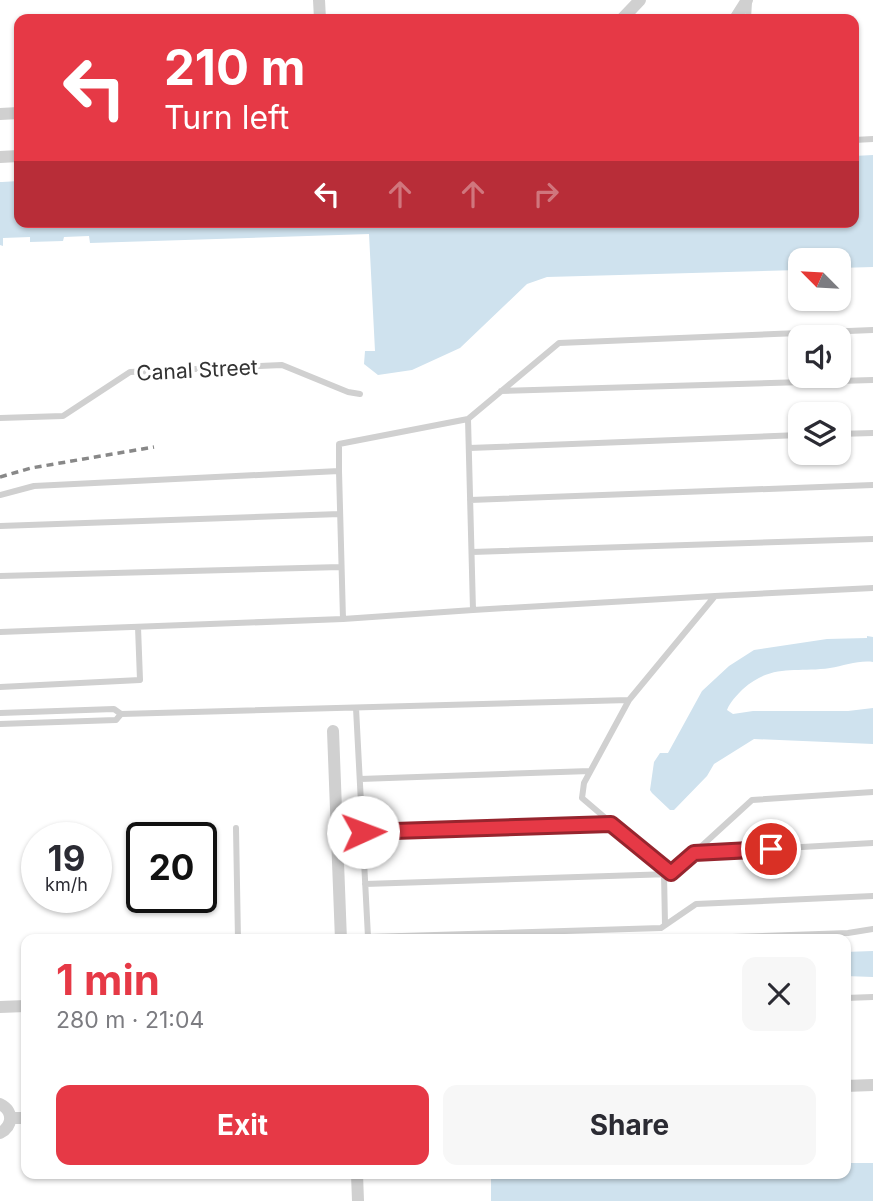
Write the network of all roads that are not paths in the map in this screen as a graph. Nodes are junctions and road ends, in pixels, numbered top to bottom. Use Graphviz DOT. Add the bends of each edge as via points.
graph roads {
  1 [pos="640,0"];
  2 [pos="628,14"];
  3 [pos="873,330"];
  4 [pos="873,380"];
  5 [pos="501,391"];
  6 [pos="360,394"];
  7 [pos="0,418"];
  8 [pos="468,419"];
  9 [pos="873,433"];
  10 [pos="851,434"];
  11 [pos="788,435"];
  12 [pos="469,448"];
  13 [pos="339,471"];
  14 [pos="873,485"];
  15 [pos="0,495"];
  16 [pos="470,500"];
  17 [pos="340,514"];
  18 [pos="0,526"];
  19 [pos="873,539"];
  20 [pos="471,552"];
  21 [pos="341,567"];
  22 [pos="0,576"];
  23 [pos="873,588"];
  24 [pos="715,596"];
  25 [pos="473,610"];
  26 [pos="343,619"];
  27 [pos="138,627"];
  28 [pos="0,632"];
  29 [pos="0,687"];
  30 [pos="629,700"];
  31 [pos="356,708"];
  32 [pos="0,713"];
  33 [pos="121,714"];
  34 [pos="0,724"];
  35 [pos="333,731"];
  36 [pos="590,771"];
  37 [pos="360,779"];
  38 [pos="873,792"];
  39 [pos="611,824"];
  40 [pos="236,828"];
  41 [pos="363,832"];
  42 [pos="873,843"];
  43 [pos="694,853"];
  44 [pos="667,873"];
  45 [pos="365,884"];
  46 [pos="873,896"];
  47 [pos="665,925"];
  48 [pos="873,929"];
  49 [pos="238,934"];
  50 [pos="341,934"];
  51 [pos="368,934"];
  52 [pos="466,934"];
  53 [pos="819,934"];
  54 [pos="873,997"];
  55 [pos="851,998"];
  56 [pos="21,1006"];
  57 [pos="0,1007"];
  58 [pos="873,1085"];
  59 [pos="851,1086"];
  60 [pos="0,1104"];
  61 [pos="11,1118"];
  62 [pos="21,1118"];
  63 [pos="0,1133"];
  64 [pos="357,1179"];
  65 [pos="358,1201"];
  1 -- 2 [label="street"];
  3 -- 5 [label="lane" via="559,343"];
  4 -- 5 [label="lane"];
  5 -- 8 [label="lane"];
  6 -- 7 [label="lane, Canal Street" via="282,365 130,372 64,416"];
  8 -- 12 [label="lane"];
  8 -- 13 [label="lane" via="339,444"];
  9 -- 10 [label="lane"];
  11 -- 12 [label="lane"];
  12 -- 16 [label="lane"];
  13 -- 15 [label="lane" via="34,485"];
  13 -- 17 [label="lane"];
  14 -- 16 [label="lane"];
  16 -- 20 [label="lane"];
  17 -- 18 [label="lane"];
  17 -- 21 [label="lane"];
  19 -- 20 [label="lane"];
  20 -- 25 [label="lane"];
  21 -- 22 [label="lane"];
  21 -- 26 [label="lane"];
  23 -- 24 [label="lane"];
  24 -- 25 [label="lane"];
  24 -- 30 [label="lane"];
  25 -- 26 [label="lane"];
  26 -- 27 [label="lane"];
  27 -- 28 [label="lane"];
  27 -- 29 [label="lane" via="140,680"];
  30 -- 31 [label="lane"];
  30 -- 36 [label="lane"];
  31 -- 33 [label="lane"];
  31 -- 37 [label="lane"];
  32 -- 33 [label="lane" via="114,709"];
  33 -- 34 [label="lane" via="116,720"];
  35 -- 50 [label="street"];
  36 -- 37 [label="lane"];
  36 -- 39 [label="lane" via="582,798"];
  37 -- 41 [label="lane"];
  38 -- 43 [label="lane" via="752,800"];
  39 -- 41 [label="lane"];
  39 -- 44 [label="lane"];
  40 -- 49 [label="lane"];
  41 -- 45 [label="lane"];
  42 -- 43 [label="lane"];
  43 -- 44 [label="lane"];
  44 -- 45 [label="lane"];
  44 -- 47 [label="lane"];
  45 -- 51 [label="lane"];
  46 -- 47 [label="lane" via="696,904"];
  47 -- 52 [label="lane"];
  48 -- 53 [label="lane"];
  54 -- 55 [label="lane"];
  56 -- 57 [label="street"];
  58 -- 59 [label="street"];
  60 -- 61 [label="street"];
  61 -- 62 [label="street"];
  61 -- 63 [label="street"];
  64 -- 65 [label="street"];
}
